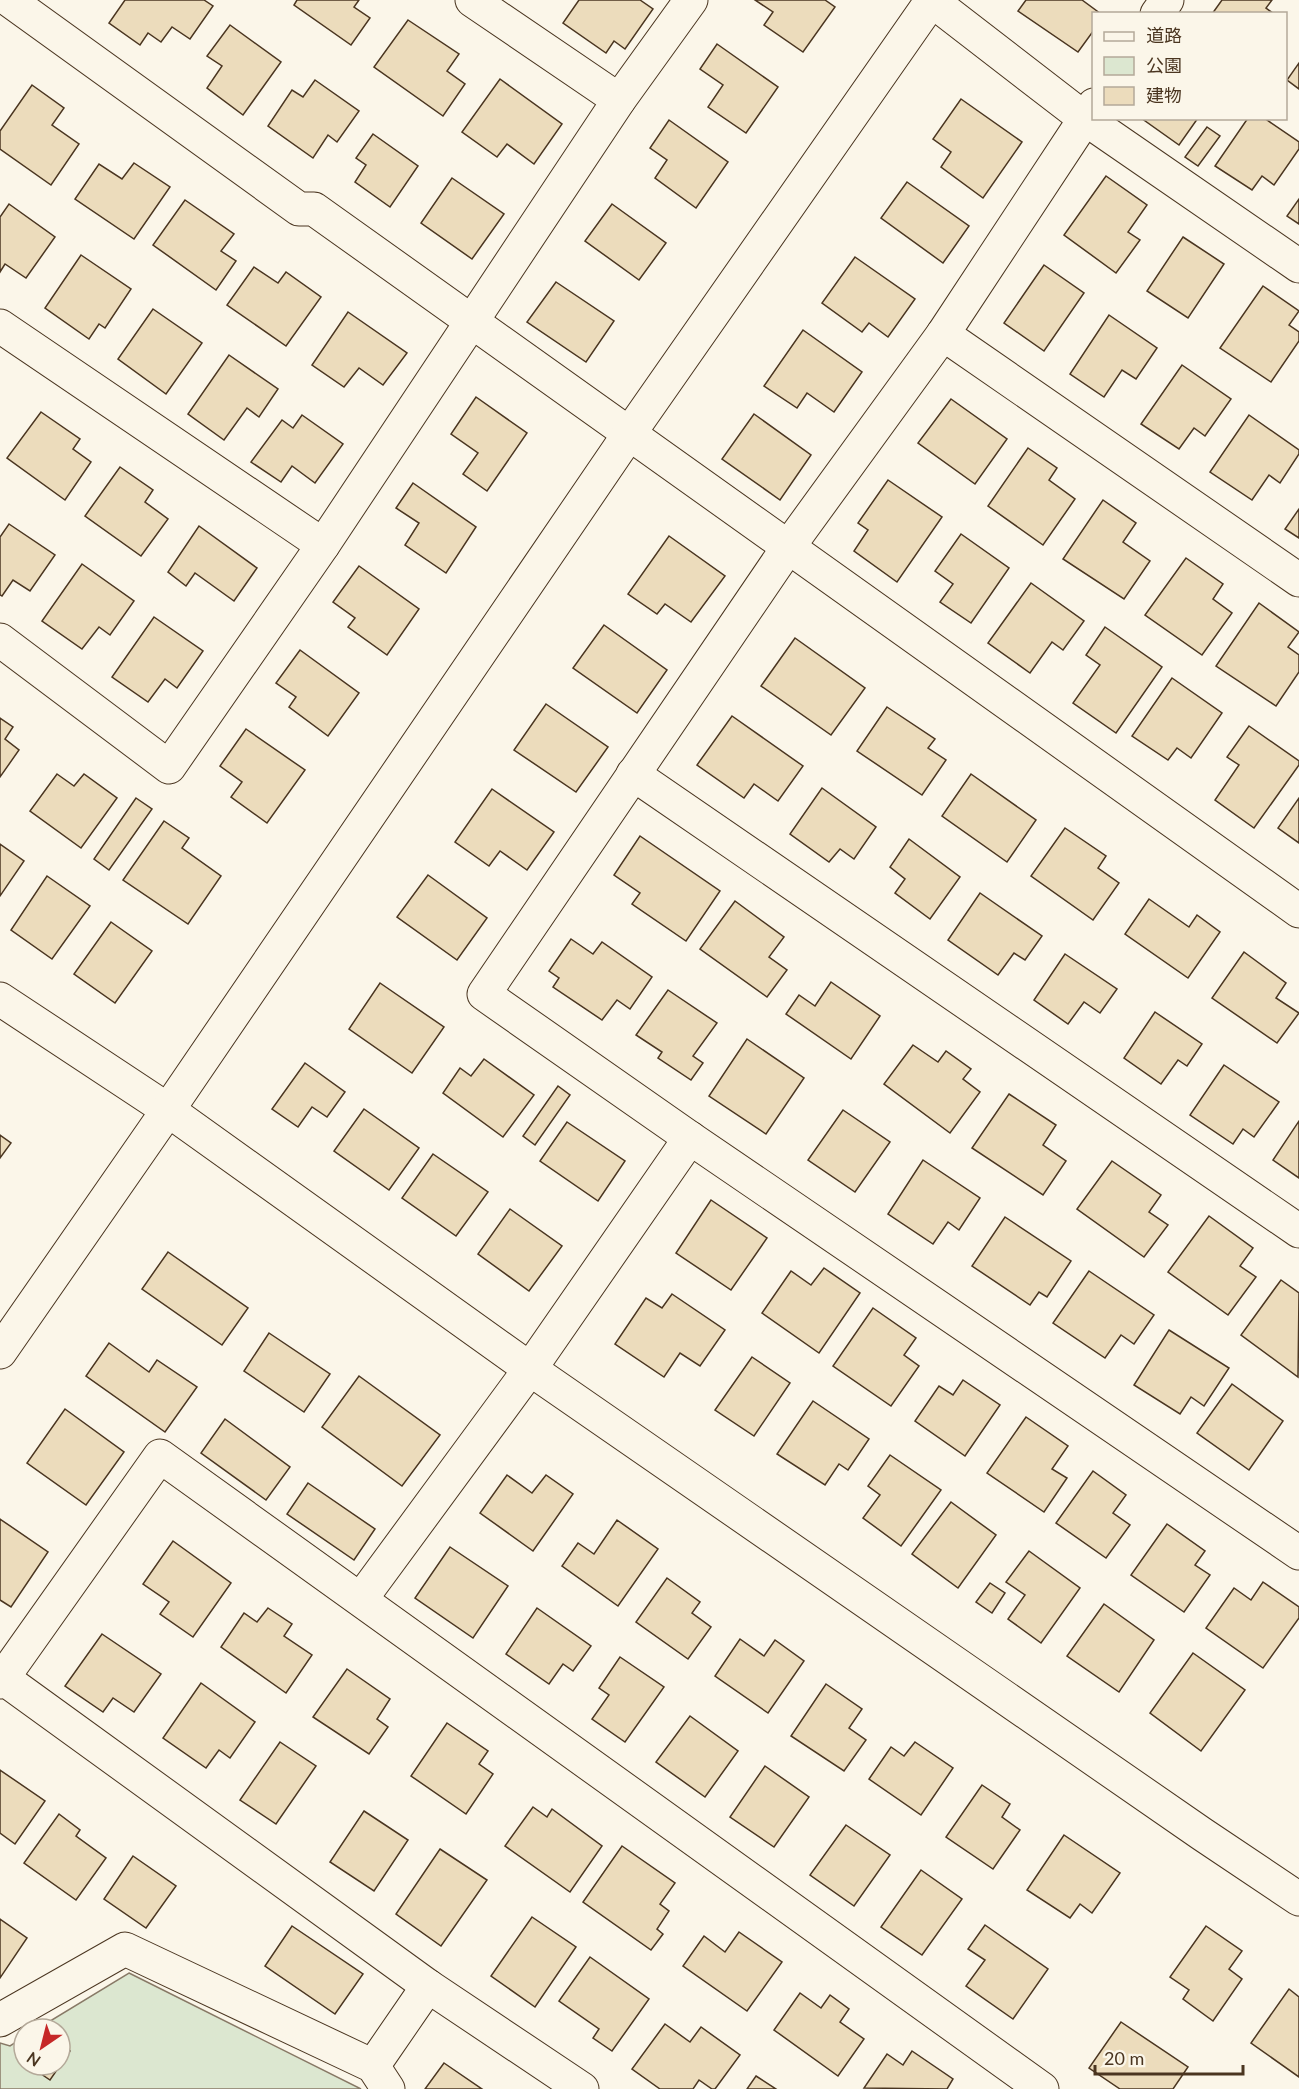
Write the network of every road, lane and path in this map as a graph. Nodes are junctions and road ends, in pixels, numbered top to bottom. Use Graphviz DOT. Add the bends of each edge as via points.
graph roads {
  1 [pos="9,0"];
  2 [pos="472,0"];
  3 [pos="691,0"];
  4 [pos="932,0"];
  5 [pos="619,100"];
  6 [pos="1089,112"];
  7 [pos="1100,120"];
  8 [pos="1299,266"];
  9 [pos="471,323"];
  10 [pos="0,326"];
  11 [pos="943,334"];
  12 [pos="629,434"];
  13 [pos="323,545"];
  14 [pos="789,546"];
  15 [pos="1299,580"];
  16 [pos="0,640"];
  17 [pos="633,774"];
  18 [pos="1299,911"];
  19 [pos="0,999"];
  20 [pos="168,1110"];
  21 [pos="690,1138"];
  22 [pos="1299,1231"];
  23 [pos="0,1352"];
  24 [pos="530,1369"];
  25 [pos="1299,1552"];
  26 [pos="361,1599"];
  27 [pos="1,1680"];
  28 [pos="1299,1899"];
  29 [pos="428,1986"];
  30 [pos="0,2020"];
  31 [pos="381,2078"];
  32 [pos="582,2089"];
  33 [pos="1042,2089"];
  1 -- 9 [label="street" via="299,209 314,209"];
  2 -- 5 [label="street"];
  3 -- 5 [label="street"];
  4 -- 6 [label="street"];
  4 -- 12 [label="street"];
  5 -- 9 [label="street"];
  6 -- 11 [label="street"];
  7 -- 8 [label="street"];
  9 -- 12 [label="street"];
  9 -- 13 [label="street"];
  10 -- 13 [label="street"];
  11 -- 14 [label="street"];
  11 -- 15 [label="street"];
  12 -- 14 [label="street"];
  12 -- 20 [label="street"];
  13 -- 16 [label="street" via="169,767"];
  14 -- 17 [label="street"];
  14 -- 18 [label="street"];
  17 -- 21 [label="street" via="484,994"];
  17 -- 22 [label="street"];
  19 -- 20 [label="street"];
  20 -- 23 [label="street"];
  20 -- 24 [label="street"];
  21 -- 24 [label="street"];
  21 -- 25 [label="street"];
  24 -- 26 [label="street"];
  24 -- 28 [label="street"];
  26 -- 27 [label="street" via="160,1456"];
  26 -- 33 [label="street"];
  27 -- 29 [label="street"];
  29 -- 31 [label="street"];
  29 -- 32 [label="street"];
  30 -- 31 [label="street" via="125,1949"];
}
